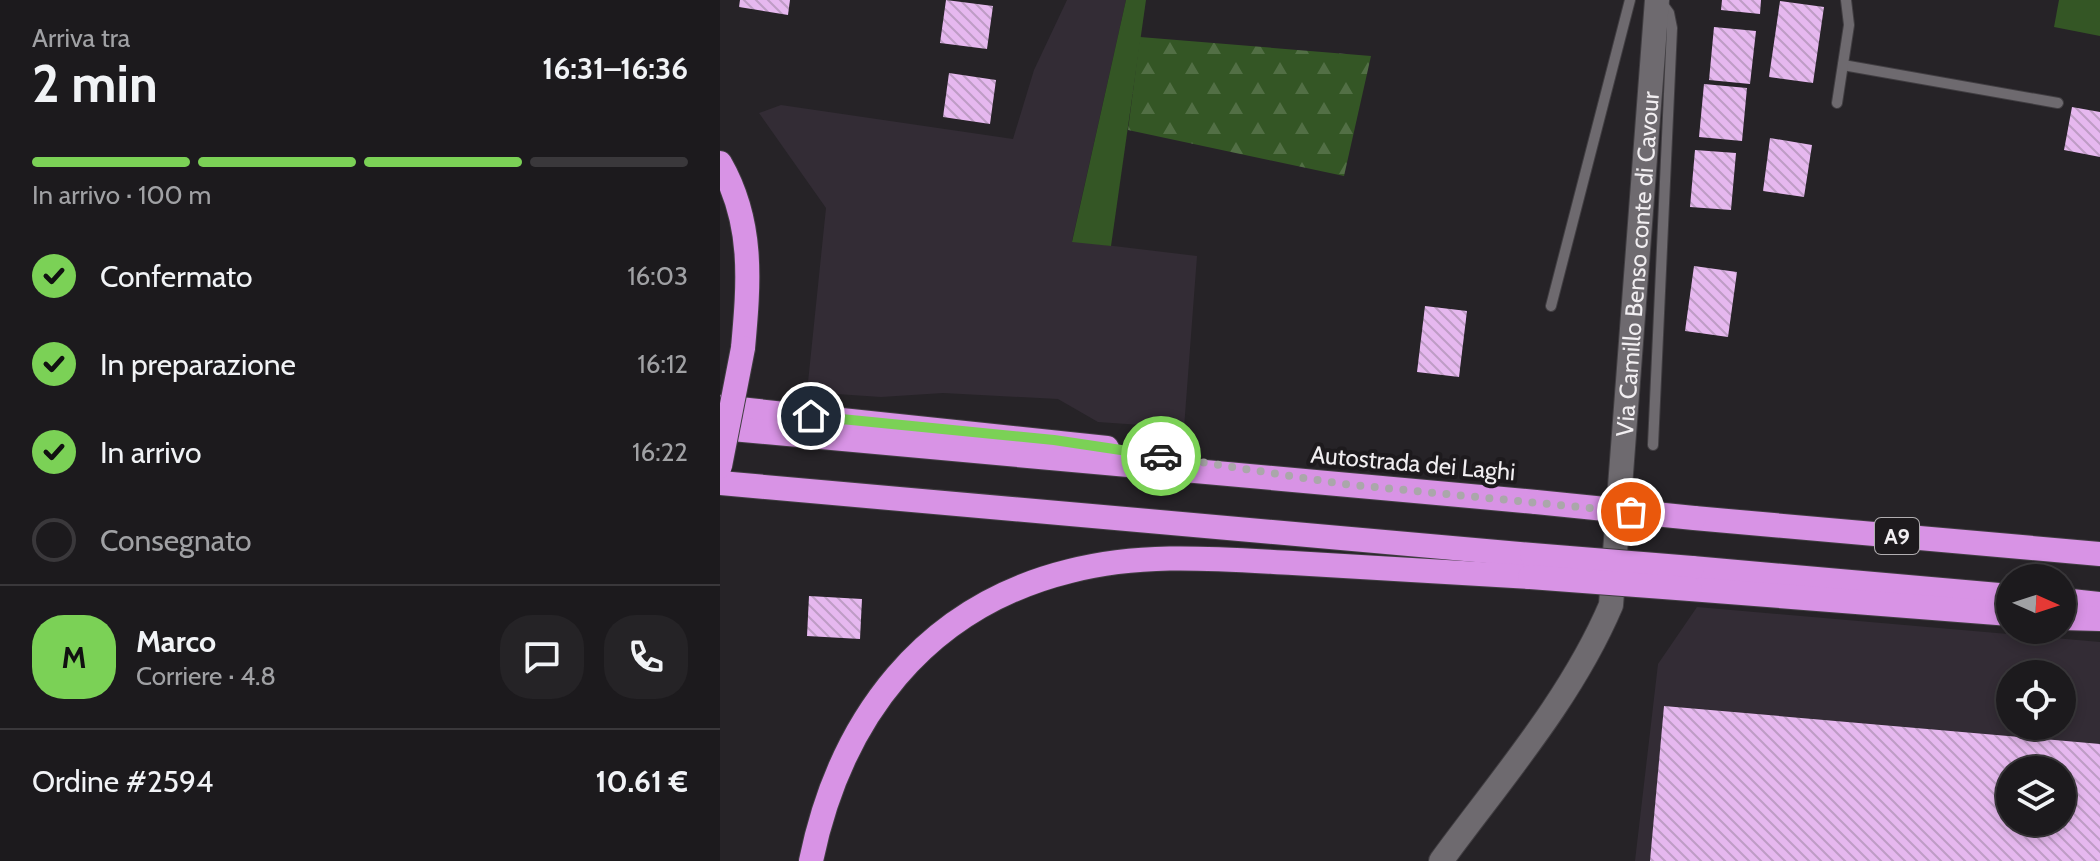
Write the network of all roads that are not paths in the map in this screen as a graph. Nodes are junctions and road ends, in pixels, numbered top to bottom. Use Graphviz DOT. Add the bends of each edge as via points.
graph roads {
  1 [pos="1630,0"];
  2 [pos="1658,0"];
  3 [pos="1846,0"];
  4 [pos="1843,65"];
  5 [pos="1837,103"];
  6 [pos="2058,103"];
  7 [pos="720,163"];
  8 [pos="1551,306"];
  9 [pos="720,407"];
  10 [pos="720,428"];
  11 [pos="1653,445"];
  12 [pos="720,466"];
  13 [pos="720,483"];
  14 [pos="1343,484"];
  15 [pos="2100,554"];
  16 [pos="1531,566"];
  17 [pos="1691,579"];
  18 [pos="1996,595"];
  19 [pos="2076,601"];
  20 [pos="2100,604"];
  21 [pos="1996,612"];
  22 [pos="2076,618"];
  23 [pos="2100,619"];
  24 [pos="811,861"];
  25 [pos="1441,861"];
  1 -- 8 [label="lane"];
  2 -- 11 [label="lane" via="1669,13 1672,28"];
  2 -- 25 [label="street, Via Camillo Benso conte di Cavour" via="1611,605 1594,646"];
  3 -- 4 [label="lane" via="1849,25"];
  4 -- 5 [label="lane"];
  4 -- 6 [label="lane"];
  7 -- 12 [label="highway, bridge" via="736,191 750,277 743,348"];
  9 -- 14 [label="highway" via="1054,440"];
  10 -- 14 [label="highway, Autostrada dei Laghi / A9"];
  13 -- 16 [label="highway, A9"];
  14 -- 15 [label="highway, Autostrada dei Laghi / A9, bridge"];
  16 -- 17 [label="highway, A9, bridge"];
  16 -- 24 [label="highway" via="1180,557 1071,570 1028,583 959,622 895,675 846,748 818,824"];
  17 -- 18 [label="highway, A9"];
  17 -- 21 [label="highway"];
  19 -- 20 [label="highway"];
  22 -- 23 [label="highway"];
}
